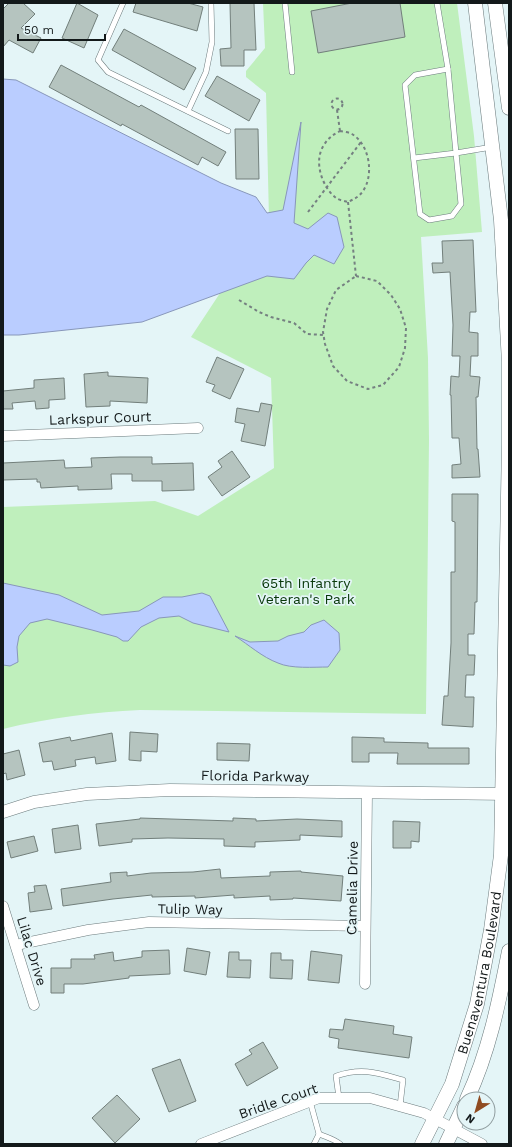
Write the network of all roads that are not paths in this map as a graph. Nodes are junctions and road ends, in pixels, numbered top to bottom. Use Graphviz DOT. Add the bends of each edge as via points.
graph roads {
  1 [pos="123,3"];
  2 [pos="212,3"];
  3 [pos="285,3"];
  4 [pos="437,3"];
  5 [pos="476,3"];
  6 [pos="496,3"];
  7 [pos="448,69"];
  8 [pos="292,72"];
  9 [pos="509,108"];
  10 [pos="188,111"];
  11 [pos="228,131"];
  12 [pos="493,147"];
  13 [pos="456,153"];
  14 [pos="414,158"];
  15 [pos="198,428"];
  16 [pos="3,436"];
  17 [pos="367,792"];
  18 [pos="506,794"];
  19 [pos="3,812"];
  20 [pos="3,906"];
  21 [pos="365,926"];
  22 [pos="16,945"];
  23 [pos="509,951"];
  24 [pos="365,984"];
  25 [pos="34,1005"];
  26 [pos="470,1091"];
  27 [pos="339,1098"];
  28 [pos="310,1101"];
  29 [pos="400,1106"];
  30 [pos="435,1119"];
  31 [pos="456,1124"];
  32 [pos="454,1128"];
  33 [pos="319,1134"];
  34 [pos="201,1144"];
  35 [pos="314,1144"];
  36 [pos="340,1144"];
  37 [pos="422,1144"];
  38 [pos="446,1144"];
  39 [pos="482,1144"];
  1 -- 10 [label="lane" via="98,60 108,72"];
  2 -- 10 [label="lane" via="212,42 206,72"];
  3 -- 8 [label="lane"];
  4 -- 7 [label="lane"];
  5 -- 12 [label="main road, Buenaventura Boulevard"];
  6 -- 9 [label="main road"];
  7 -- 13 [label="lane"];
  7 -- 14 [label="lane" via="415,76 405,85"];
  10 -- 11 [label="lane"];
  12 -- 13 [label="lane"];
  12 -- 18 [label="main road, Buenaventura Boulevard" via="501,220 509,362"];
  13 -- 14 [label="lane"];
  13 -- 14 [label="lane" via="461,204 452,216 429,220 420,214"];
  15 -- 16 [label="street, Larkspur Court"];
  17 -- 18 [label="street, Florida Parkway"];
  17 -- 19 [label="street, Florida Parkway" via="170,790 87,794 34,802"];
  17 -- 21 [label="street, Camelia Drive"];
  18 -- 30 [label="main road, Buenaventura Boulevard" via="491,930 477,1004 452,1084"];
  20 -- 22 [label="street, Lilac Drive"];
  21 -- 22 [label="street, Tulip Way" via="149,922 88,930"];
  21 -- 24 [label="street, Camelia Drive"];
  22 -- 25 [label="street, Lilac Drive"];
  23 -- 26 [label="main road, Buenaventura Boulevard" via="487,1049"];
  27 -- 28 [label="street, Bridle Court" via="319,1098"];
  27 -- 29 [label="street, Bridle Court" via="370,1098"];
  27 -- 29 [label="lane" via="336,1076 346,1072 368,1070 403,1080"];
  28 -- 33 [label="lane"];
  28 -- 34 [label="street, Bridle Court"];
  29 -- 30 [label="street, Bridle Court"];
  30 -- 32 [label="street, Bridle Court"];
  30 -- 37 [label="main road, Buenaventura Boulevard"];
  31 -- 32 [label="main road"];
  32 -- 38 [label="main road"];
  32 -- 39 [label="street, Bridle Court"];
  33 -- 35 [label="lane"];
  33 -- 36 [label="lane"];
}
